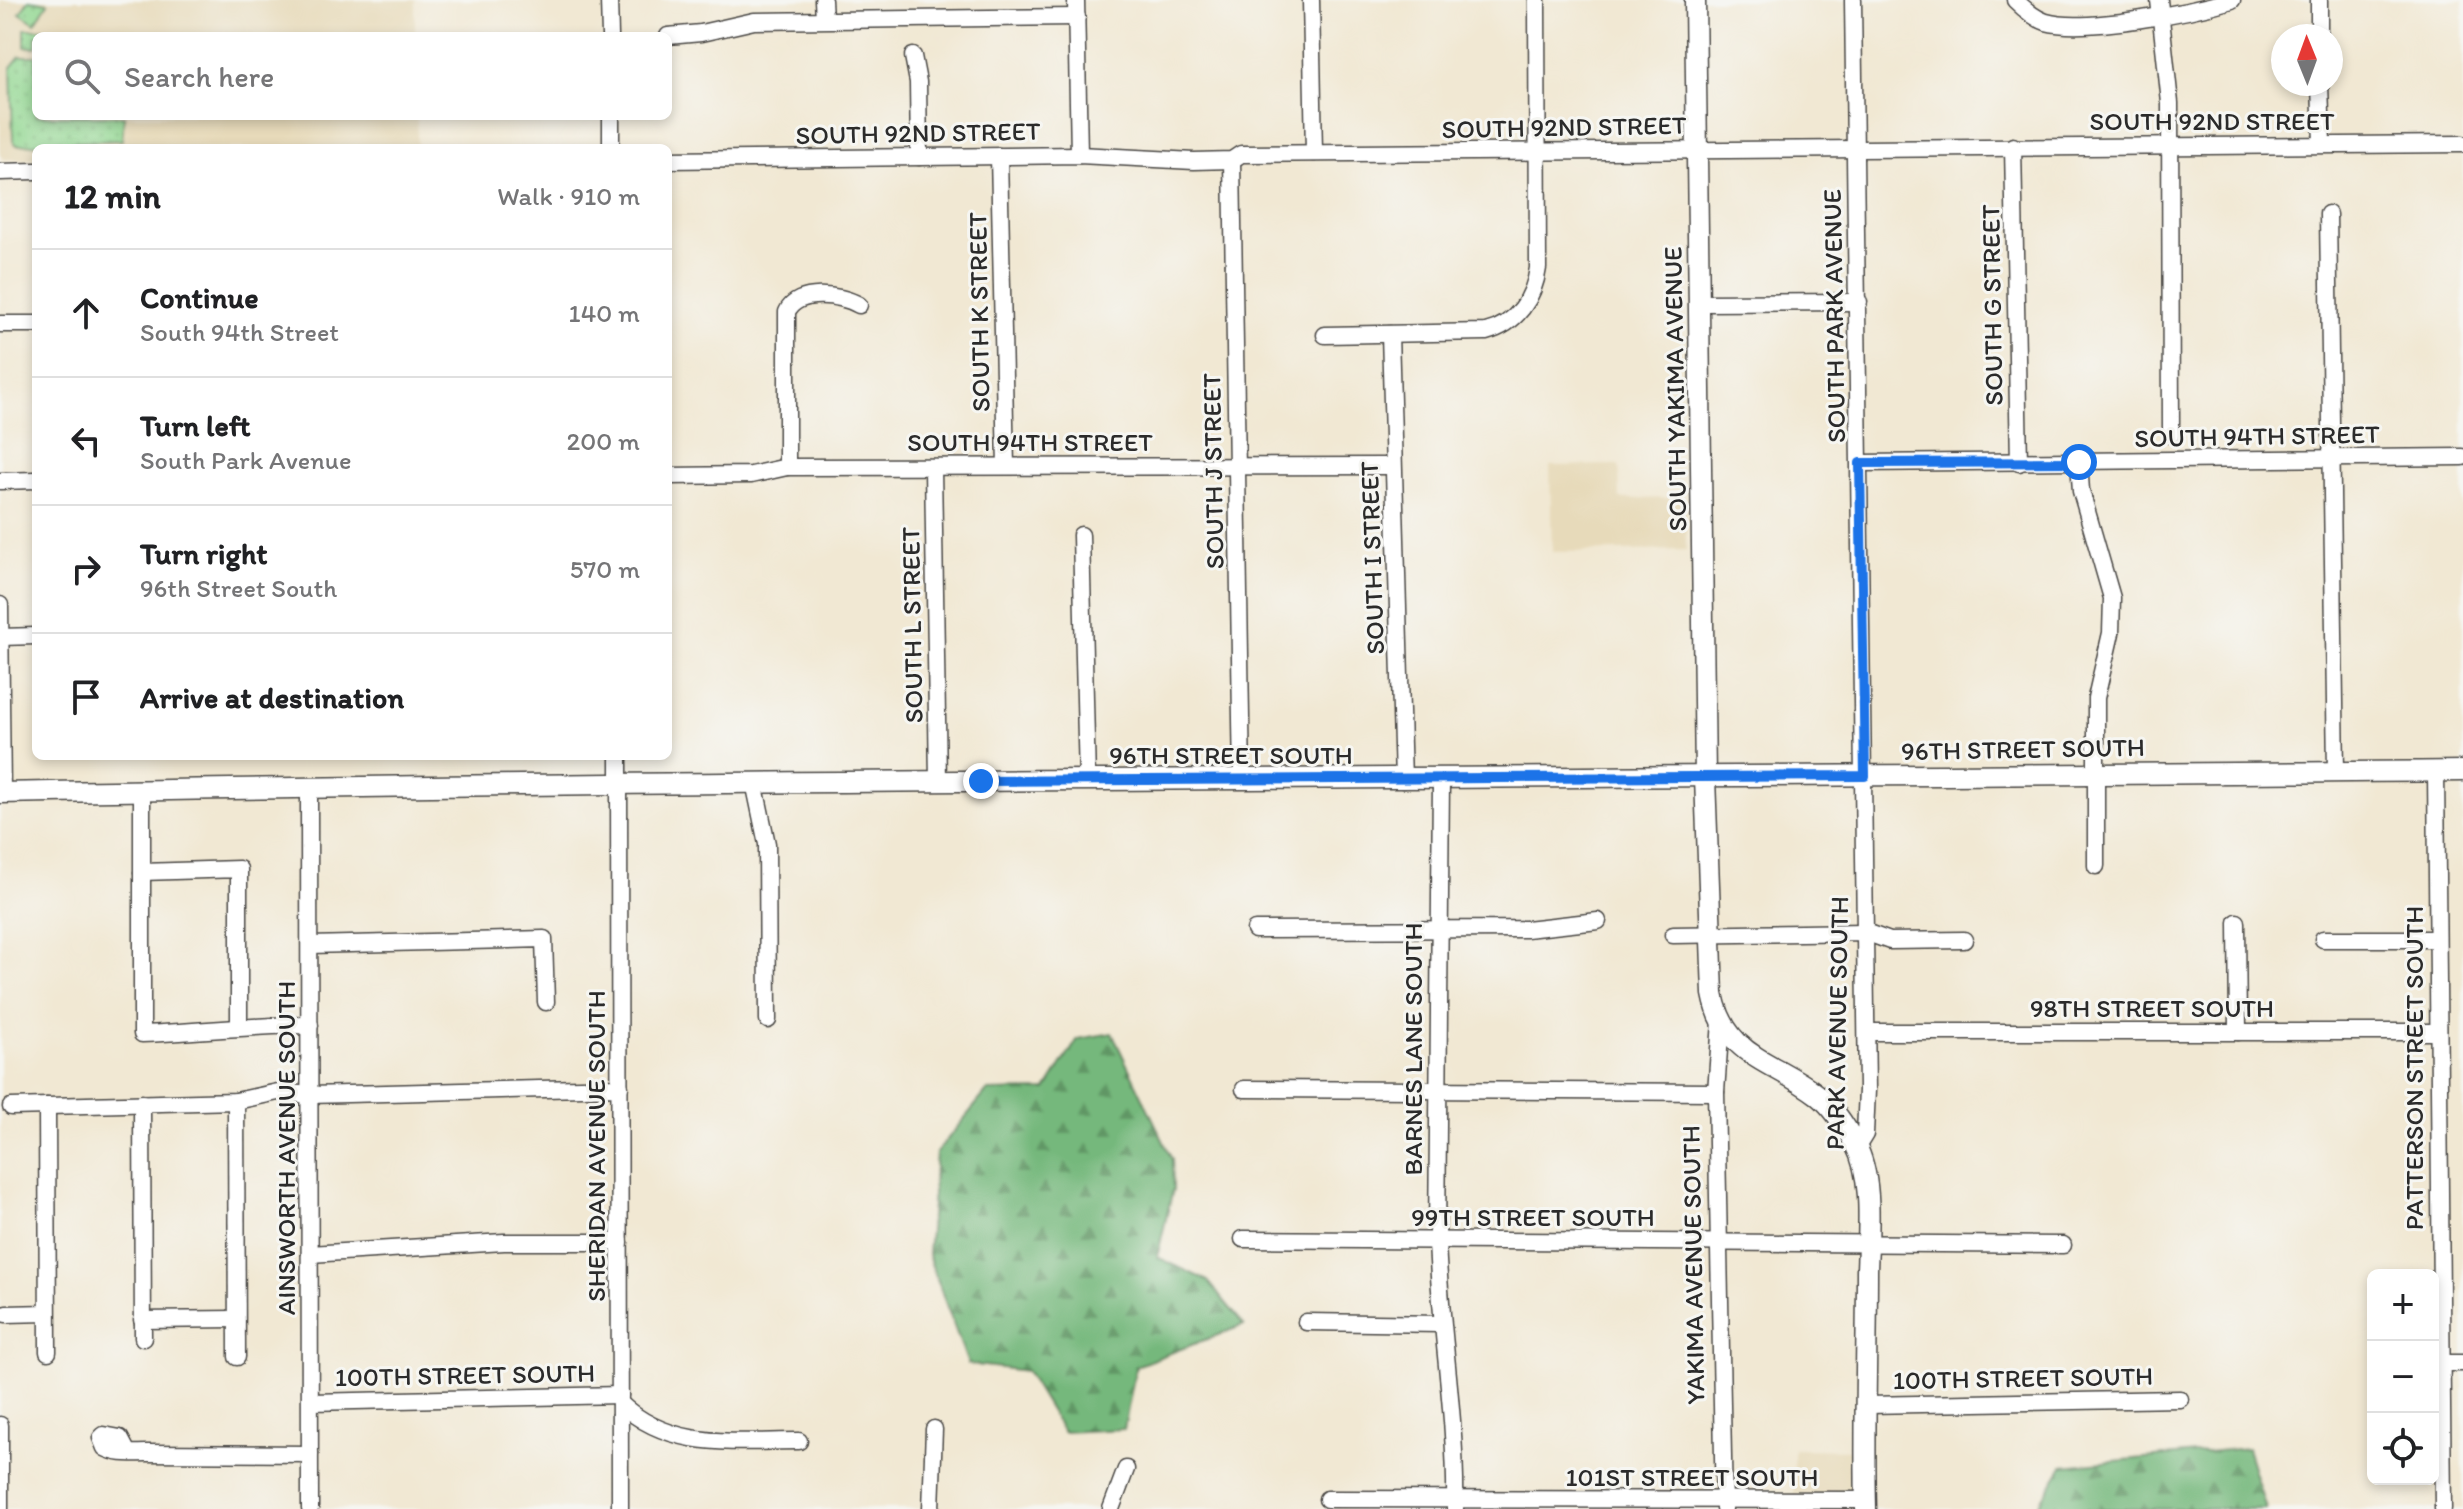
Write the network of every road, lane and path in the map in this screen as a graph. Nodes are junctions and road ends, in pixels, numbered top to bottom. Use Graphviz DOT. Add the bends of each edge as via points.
graph roads {
  1 [pos="609,0"];
  2 [pos="823,0"];
  3 [pos="1311,0"];
  4 [pos="1537,0"];
  5 [pos="1695,0"];
  6 [pos="1853,0"];
  7 [pos="2015,0"];
  8 [pos="2232,0"];
  9 [pos="2319,0"];
  10 [pos="2161,7"];
  11 [pos="1077,8"];
  12 [pos="824,19"];
  13 [pos="2319,24"];
  14 [pos="610,32"];
  15 [pos="672,35"];
  16 [pos="913,56"];
  17 [pos="2320,96"];
  18 [pos="611,120"];
  19 [pos="611,144"];
  20 [pos="2322,144"];
  21 [pos="2463,144"];
  22 [pos="2170,145"];
  23 [pos="2013,146"];
  24 [pos="1855,148"];
  25 [pos="1697,150"];
  26 [pos="1538,152"];
  27 [pos="1314,153"];
  28 [pos="1079,155"];
  29 [pos="999,156"];
  30 [pos="919,157"];
  31 [pos="672,160"];
  32 [pos="1232,160"];
  33 [pos="32,171"];
  34 [pos="0,172"];
  35 [pos="2328,214"];
  36 [pos="1859,302"];
  37 [pos="1700,303"];
  38 [pos="859,305"];
  39 [pos="0,324"];
  40 [pos="32,324"];
  41 [pos="1390,334"];
  42 [pos="1325,335"];
  43 [pos="2171,435"];
  44 [pos="2463,457"];
  45 [pos="2330,460"];
  46 [pos="2079,462"];
  47 [pos="1860,463"];
  48 [pos="2019,463"];
  49 [pos="1006,466"];
  50 [pos="1238,466"];
  51 [pos="1393,466"];
  52 [pos="787,467"];
  53 [pos="933,468"];
  54 [pos="672,476"];
  55 [pos="32,480"];
  56 [pos="0,481"];
  57 [pos="1081,535"];
  58 [pos="0,605"];
  59 [pos="32,636"];
  60 [pos="0,637"];
  61 [pos="619,760"];
  62 [pos="2436,771"];
  63 [pos="2463,771"];
  64 [pos="2336,772"];
  65 [pos="2094,774"];
  66 [pos="1865,776"];
  67 [pos="1705,778"];
  68 [pos="1242,780"];
  69 [pos="1403,780"];
  70 [pos="1441,780"];
  71 [pos="938,781"];
  72 [pos="1087,781"];
  73 [pos="754,782"];
  74 [pos="619,783"];
  75 [pos="309,788"];
  76 [pos="142,791"];
  77 [pos="1,793"];
  78 [pos="2096,866"];
  79 [pos="142,872"];
  80 [pos="1598,921"];
  81 [pos="2237,922"];
  82 [pos="1438,929"];
  83 [pos="1255,930"];
  84 [pos="1865,932"];
  85 [pos="1673,935"];
  86 [pos="1710,935"];
  87 [pos="2323,939"];
  88 [pos="2437,939"];
  89 [pos="1964,940"];
  90 [pos="310,945"];
  91 [pos="546,1002"];
  92 [pos="768,1020"];
  93 [pos="1721,1021"];
  94 [pos="239,1025"];
  95 [pos="310,1025"];
  96 [pos="1867,1032"];
  97 [pos="2238,1032"];
  98 [pos="2438,1032"];
  99 [pos="620,1087"];
  100 [pos="1436,1088"];
  101 [pos="1244,1089"];
  102 [pos="1716,1092"];
  103 [pos="310,1095"];
  104 [pos="236,1101"];
  105 [pos="142,1103"];
  106 [pos="47,1106"];
  107 [pos="11,1107"];
  108 [pos="1857,1147"];
  109 [pos="1243,1239"];
  110 [pos="1437,1240"];
  111 [pos="1868,1241"];
  112 [pos="620,1242"];
  113 [pos="1717,1242"];
  114 [pos="2063,1245"];
  115 [pos="310,1254"];
  116 [pos="47,1313"];
  117 [pos="6,1314"];
  118 [pos="236,1319"];
  119 [pos="142,1320"];
  120 [pos="1306,1322"];
  121 [pos="1441,1324"];
  122 [pos="143,1338"];
  123 [pos="48,1352"];
  124 [pos="237,1357"];
  125 [pos="2441,1363"];
  126 [pos="2463,1363"];
  127 [pos="620,1399"];
  128 [pos="2180,1399"];
  129 [pos="311,1402"];
  130 [pos="1867,1405"];
  131 [pos="0,1425"];
  132 [pos="934,1429"];
  133 [pos="799,1441"];
  134 [pos="128,1453"];
  135 [pos="310,1454"];
  136 [pos="1126,1469"];
  137 [pos="1327,1499"];
  138 [pos="1455,1505"];
  139 [pos="1586,1505"];
  140 [pos="1724,1505"];
  141 [pos="1866,1505"];
  142 [pos="0,1509"];
  143 [pos="310,1509"];
  144 [pos="620,1509"];
  145 [pos="931,1509"];
  146 [pos="1111,1509"];
  147 [pos="2443,1509"];
  1 -- 14 [label="street"];
  2 -- 12 [label="street"];
  3 -- 27 [label="street"];
  4 -- 26 [label="street"];
  5 -- 25 [label="main road, SOUTH YAKIMA AVENUE"];
  6 -- 24 [label="street, SOUTH PARK AVENUE"];
  7 -- 10 [label="street" via="2035,17 2063,24"];
  8 -- 10 [label="street"];
  9 -- 13 [label="street"];
  10 -- 22 [label="street"];
  11 -- 12 [label="street"];
  11 -- 28 [label="street"];
  12 -- 15 [label="street" via="754,21"];
  16 -- 30 [label="street"];
  17 -- 20 [label="street"];
  18 -- 19 [label="street"];
  20 -- 21 [label="street, SOUTH 92ND STREET"];
  20 -- 22 [label="street, SOUTH 92ND STREET"];
  22 -- 23 [label="street, SOUTH 92ND STREET"];
  22 -- 43 [label="street"];
  23 -- 24 [label="street, SOUTH 92ND STREET"];
  23 -- 48 [label="street, SOUTH G STREET"];
  24 -- 25 [label="street, SOUTH 92ND STREET"];
  24 -- 36 [label="street, SOUTH PARK AVENUE"];
  25 -- 26 [label="street, SOUTH 92ND STREET"];
  25 -- 37 [label="main road, SOUTH YAKIMA AVENUE"];
  26 -- 27 [label="street, SOUTH 92ND STREET"];
  26 -- 41 [label="street" via="1538,268 1527,303 1509,321 1486,332"];
  27 -- 32 [label="street, SOUTH 92ND STREET" via="1241,154"];
  28 -- 29 [label="street, SOUTH 92ND STREET"];
  28 -- 32 [label="street, SOUTH 92ND STREET"];
  29 -- 30 [label="street, SOUTH 92ND STREET"];
  29 -- 49 [label="street, SOUTH K STREET"];
  30 -- 31 [label="street, SOUTH 92ND STREET"];
  32 -- 50 [label="street, SOUTH J STREET"];
  33 -- 34 [label="street"];
  35 -- 45 [label="street"];
  36 -- 37 [label="street"];
  36 -- 47 [label="street, SOUTH PARK AVENUE"];
  37 -- 67 [label="main road, SOUTH YAKIMA AVENUE"];
  38 -- 52 [label="street" via="833,297 804,298 790,305 785,333"];
  39 -- 40 [label="street"];
  41 -- 42 [label="street"];
  41 -- 51 [label="street, SOUTH I STREET"];
  44 -- 45 [label="street, SOUTH 94TH STREET"];
  45 -- 46 [label="street, SOUTH 94TH STREET"];
  45 -- 64 [label="street"];
  46 -- 48 [label="street, SOUTH 94TH STREET"];
  46 -- 65 [label="street" via="2082,496 2112,598 2111,633 2096,698"];
  47 -- 48 [label="street, SOUTH 94TH STREET"];
  47 -- 66 [label="street, SOUTH PARK AVENUE"];
  49 -- 50 [label="street, SOUTH 94TH STREET"];
  49 -- 53 [label="street, SOUTH 94TH STREET"];
  50 -- 51 [label="street, SOUTH 94TH STREET"];
  50 -- 68 [label="street, SOUTH J STREET"];
  51 -- 69 [label="street, SOUTH I STREET"];
  52 -- 53 [label="street, SOUTH 94TH STREET"];
  52 -- 54 [label="street, SOUTH 94TH STREET" via="751,475"];
  53 -- 71 [label="street, SOUTH L STREET"];
  55 -- 56 [label="street"];
  57 -- 72 [label="street"];
  58 -- 60 [label="street"];
  59 -- 60 [label="street"];
  60 -- 77 [label="street"];
  61 -- 74 [label="street, SHERIDAN AVENUE SOUTH"];
  62 -- 63 [label="main road, 96TH STREET SOUTH"];
  62 -- 64 [label="main road, 96TH STREET SOUTH"];
  62 -- 88 [label="street, PATTERSON STREET SOUTH"];
  64 -- 65 [label="main road, 96TH STREET SOUTH"];
  65 -- 66 [label="main road, 96TH STREET SOUTH"];
  65 -- 78 [label="street"];
  66 -- 67 [label="main road, 96TH STREET SOUTH"];
  66 -- 84 [label="street, PARK AVENUE SOUTH"];
  67 -- 70 [label="main road, 96TH STREET SOUTH"];
  67 -- 86 [label="main road, YAKIMA AVENUE SOUTH"];
  68 -- 69 [label="main road, 96TH STREET SOUTH"];
  68 -- 72 [label="main road, 96TH STREET SOUTH"];
  69 -- 70 [label="main road, 96TH STREET SOUTH"];
  70 -- 82 [label="street, BARNES LANE SOUTH"];
  71 -- 72 [label="main road, 96TH STREET SOUTH"];
  71 -- 73 [label="main road, 96TH STREET SOUTH"];
  73 -- 74 [label="main road, 96TH STREET SOUTH"];
  73 -- 92 [label="street" via="767,844"];
  74 -- 75 [label="main road, 96TH STREET SOUTH"];
  74 -- 99 [label="street, SHERIDAN AVENUE SOUTH"];
  75 -- 76 [label="main road, 96TH STREET SOUTH"];
  75 -- 90 [label="street, AINSWORTH AVENUE SOUTH"];
  76 -- 77 [label="main road, 96TH STREET SOUTH"];
  76 -- 79 [label="street"];
  79 -- 94 [label="street" via="239,869"];
  79 -- 94 [label="street" via="142,1034"];
  80 -- 82 [label="street" via="1526,929"];
  81 -- 97 [label="street"];
  82 -- 83 [label="street"];
  82 -- 100 [label="street, BARNES LANE SOUTH"];
  84 -- 86 [label="street"];
  84 -- 89 [label="street" via="1890,941"];
  84 -- 96 [label="street, PARK AVENUE SOUTH"];
  85 -- 86 [label="street"];
  86 -- 93 [label="main road, YAKIMA AVENUE SOUTH" via="1713,994"];
  87 -- 88 [label="street"];
  88 -- 98 [label="street, PATTERSON STREET SOUTH"];
  90 -- 91 [label="street" via="544,939"];
  90 -- 95 [label="street, AINSWORTH AVENUE SOUTH"];
  93 -- 102 [label="street, YAKIMA AVENUE SOUTH"];
  93 -- 108 [label="main road, YAKIMA AVENUE SOUTH" via="1744,1051 1820,1097"];
  94 -- 95 [label="street"];
  95 -- 103 [label="street, AINSWORTH AVENUE SOUTH"];
  96 -- 97 [label="street, 98TH STREET SOUTH"];
  96 -- 108 [label="street, PARK AVENUE SOUTH" via="1867,1124"];
  97 -- 98 [label="street, 98TH STREET SOUTH"];
  98 -- 125 [label="street, PATTERSON STREET SOUTH"];
  99 -- 103 [label="street"];
  99 -- 112 [label="street, SHERIDAN AVENUE SOUTH"];
  100 -- 101 [label="street"];
  100 -- 102 [label="street"];
  100 -- 110 [label="street, BARNES LANE SOUTH"];
  102 -- 113 [label="street, YAKIMA AVENUE SOUTH"];
  103 -- 104 [label="street" via="278,1092"];
  103 -- 115 [label="street, AINSWORTH AVENUE SOUTH"];
  104 -- 105 [label="street"];
  104 -- 118 [label="street"];
  105 -- 106 [label="street"];
  105 -- 119 [label="street"];
  106 -- 107 [label="street"];
  106 -- 116 [label="street"];
  108 -- 111 [label="main road, PARK AVENUE SOUTH" via="1864,1172"];
  109 -- 110 [label="street, 99TH STREET SOUTH"];
  110 -- 113 [label="street, 99TH STREET SOUTH"];
  110 -- 121 [label="street, BARNES LANE SOUTH"];
  111 -- 113 [label="street, 99TH STREET SOUTH"];
  111 -- 114 [label="street, 99TH STREET SOUTH"];
  111 -- 130 [label="main road, PARK AVENUE SOUTH"];
  112 -- 115 [label="street" via="504,1242"];
  112 -- 127 [label="street, SHERIDAN AVENUE SOUTH"];
  113 -- 140 [label="street, YAKIMA AVENUE SOUTH"];
  115 -- 129 [label="street, AINSWORTH AVENUE SOUTH"];
  116 -- 117 [label="street"];
  116 -- 123 [label="street"];
  118 -- 119 [label="street"];
  118 -- 124 [label="street"];
  119 -- 122 [label="street"];
  120 -- 121 [label="street"];
  121 -- 138 [label="street, BARNES LANE SOUTH" via="1455,1435"];
  125 -- 126 [label="street"];
  125 -- 147 [label="street, PATTERSON STREET SOUTH"];
  127 -- 129 [label="street, 100TH STREET SOUTH"];
  127 -- 133 [label="street" via="636,1419 697,1440"];
  127 -- 144 [label="street, SHERIDAN AVENUE SOUTH"];
  128 -- 130 [label="street, 100TH STREET SOUTH"];
  129 -- 135 [label="street, AINSWORTH AVENUE SOUTH"];
  130 -- 141 [label="main road, PARK AVENUE SOUTH"];
  131 -- 142 [label="street"];
  132 -- 145 [label="street"];
  134 -- 135 [label="street"];
  135 -- 143 [label="street, AINSWORTH AVENUE SOUTH"];
  136 -- 146 [label="street"];
  137 -- 138 [label="street, 101ST STREET SOUTH"];
  138 -- 139 [label="street, 101ST STREET SOUTH"];
  139 -- 140 [label="street, 101ST STREET SOUTH"];
  140 -- 141 [label="street, 101ST STREET SOUTH"];
}
